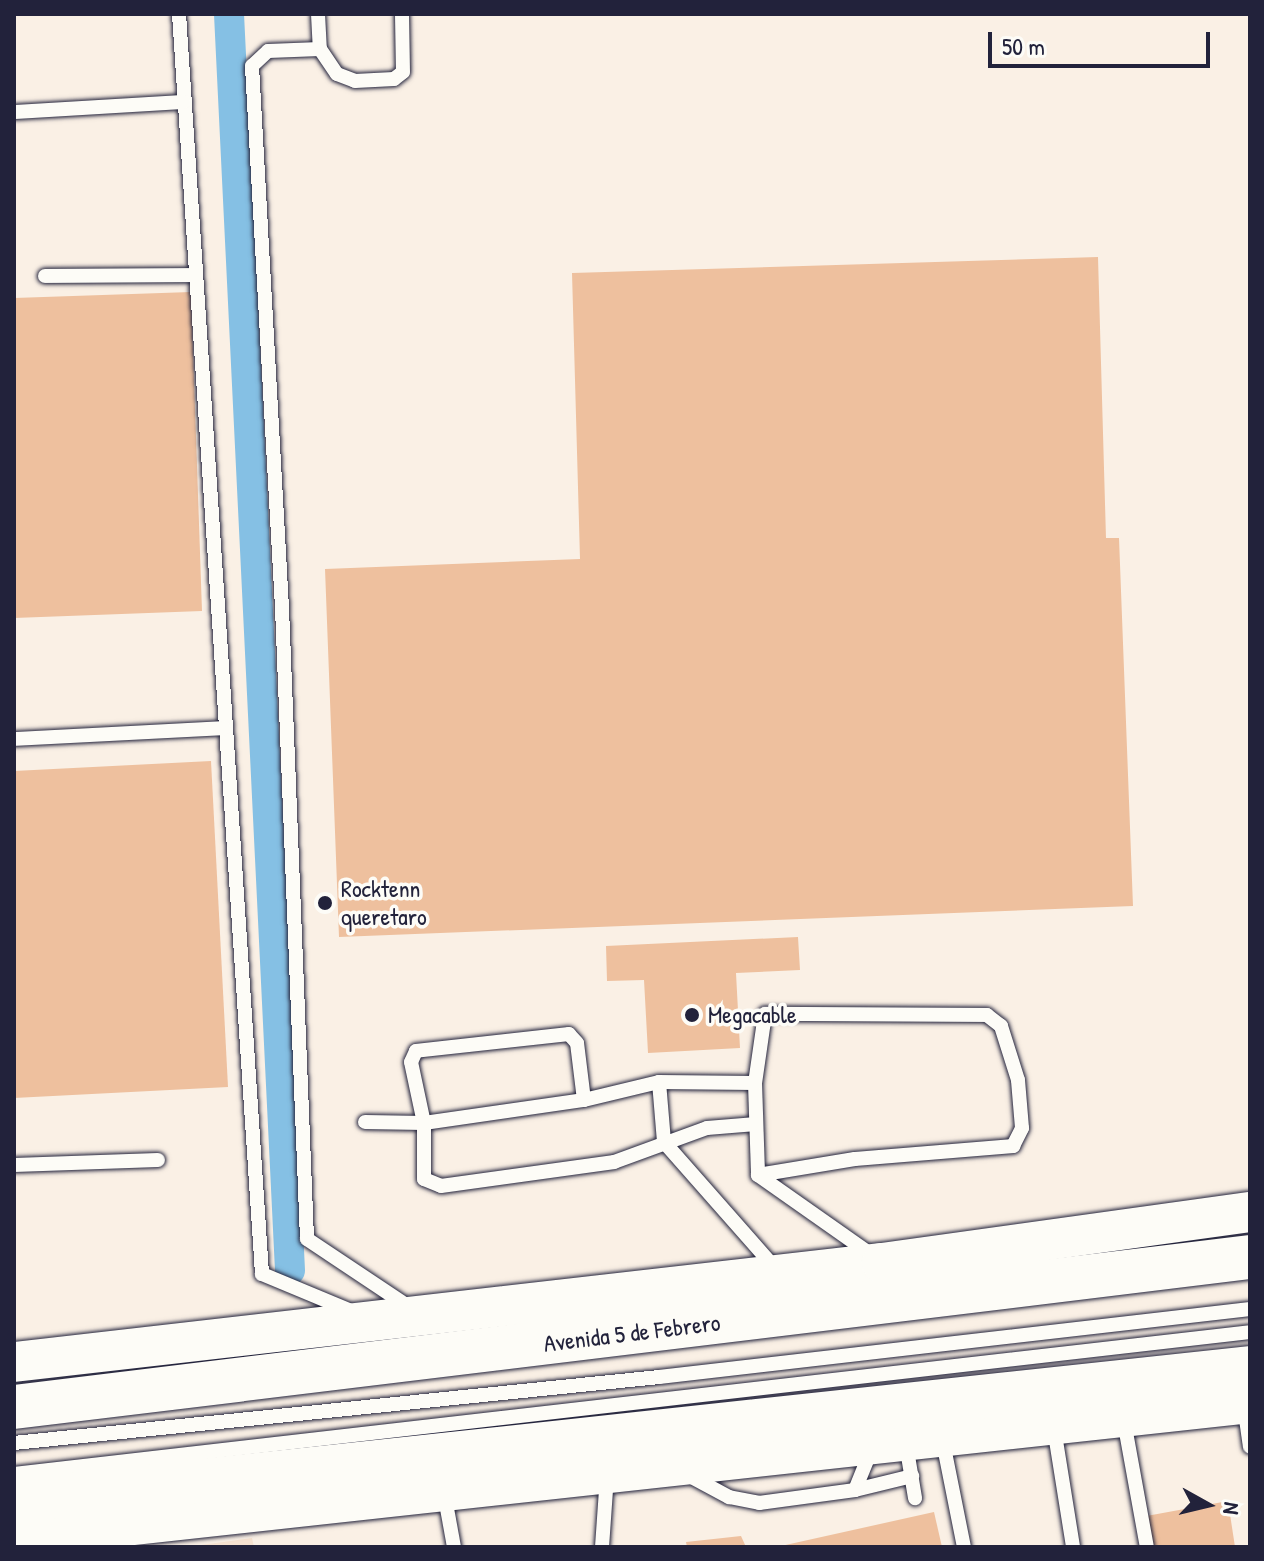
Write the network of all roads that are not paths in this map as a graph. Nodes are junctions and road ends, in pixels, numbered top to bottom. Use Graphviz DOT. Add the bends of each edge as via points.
graph roads {
  1 [pos="179,14"];
  2 [pos="318,14"];
  3 [pos="402,14"];
  4 [pos="320,49"];
  5 [pos="184,102"];
  6 [pos="14,112"];
  7 [pos="195,275"];
  8 [pos="45,276"];
  9 [pos="224,728"];
  10 [pos="14,739"];
  11 [pos="659,1082"];
  12 [pos="755,1083"];
  13 [pos="584,1100"];
  14 [pos="365,1122"];
  15 [pos="424,1123"];
  16 [pos="756,1124"];
  17 [pos="664,1142"];
  18 [pos="158,1160"];
  19 [pos="14,1165"];
  20 [pos="758,1175"];
  21 [pos="1250,1212"];
  22 [pos="1250,1257"];
  23 [pos="882,1263"];
  24 [pos="781,1274"];
  25 [pos="1250,1309"];
  26 [pos="420,1315"];
  27 [pos="375,1321"];
  28 [pos="1250,1332"];
  29 [pos="14,1362"];
  30 [pos="1248,1392"];
  31 [pos="14,1407"];
  32 [pos="1124,1416"];
  33 [pos="1053,1424"];
  34 [pos="14,1443"];
  35 [pos="1250,1447"];
  36 [pos="908,1449"];
  37 [pos="670,1466"];
  38 [pos="607,1472"];
  39 [pos="14,1474"];
  40 [pos="443,1488"];
  41 [pos="855,1490"];
  42 [pos="915,1498"];
  43 [pos="14,1501"];
  44 [pos="14,1538"];
  45 [pos="454,1547"];
  46 [pos="602,1547"];
  47 [pos="964,1547"];
  48 [pos="1073,1547"];
  49 [pos="1147,1547"];
  1 -- 5 [label="lane"];
  2 -- 4 [label="lane"];
  3 -- 4 [label="lane" via="404,63 394,79 345,80"];
  4 -- 26 [label="lane" via="268,51 252,66 282,608 307,1239"];
  5 -- 6 [label="lane"];
  5 -- 7 [label="lane"];
  7 -- 8 [label="lane"];
  7 -- 9 [label="lane"];
  9 -- 10 [label="lane"];
  9 -- 27 [label="lane" via="262,1274"];
  11 -- 12 [label="lane"];
  11 -- 13 [label="lane"];
  11 -- 17 [label="lane"];
  12 -- 16 [label="lane"];
  12 -- 20 [label="lane" via="765,1014 987,1015 1001,1026 1018,1080 1022,1128 1013,1146 855,1159"];
  13 -- 15 [label="lane"];
  13 -- 15 [label="lane" via="577,1043 569,1034 434,1048 416,1051 411,1062"];
  14 -- 15 [label="lane"];
  15 -- 17 [label="lane" via="424,1179 441,1186 614,1162"];
  16 -- 17 [label="lane" via="707,1128"];
  16 -- 20 [label="lane"];
  17 -- 24 [label="lane"];
  18 -- 19 [label="lane"];
  20 -- 23 [label="lane"];
  21 -- 23 [label="main road, Avenida 5 de Febrero"];
  22 -- 31 [label="highway, Avenida 5 de Febrero"];
  23 -- 24 [label="main road, Avenida 5 de Febrero"];
  24 -- 26 [label="main road, Avenida 5 de Febrero"];
  25 -- 34 [label="lane"];
  26 -- 27 [label="main road, Avenida 5 de Febrero"];
  27 -- 29 [label="main road, Avenida 5 de Febrero"];
  28 -- 39 [label="lane"];
  30 -- 32 [label="main road"];
  30 -- 35 [label="lane"];
  30 -- 43 [label="highway"];
  32 -- 33 [label="main road"];
  32 -- 49 [label="lane"];
  33 -- 36 [label="main road"];
  33 -- 48 [label="lane"];
  36 -- 37 [label="main road"];
  36 -- 41 [label="lane"];
  36 -- 41 [label="lane"];
  36 -- 42 [label="lane"];
  36 -- 47 [label="lane"];
  37 -- 38 [label="main road"];
  37 -- 41 [label="lane" via="729,1497 759,1503"];
  38 -- 40 [label="main road"];
  38 -- 46 [label="lane"];
  40 -- 44 [label="main road"];
  40 -- 45 [label="lane"];
}
